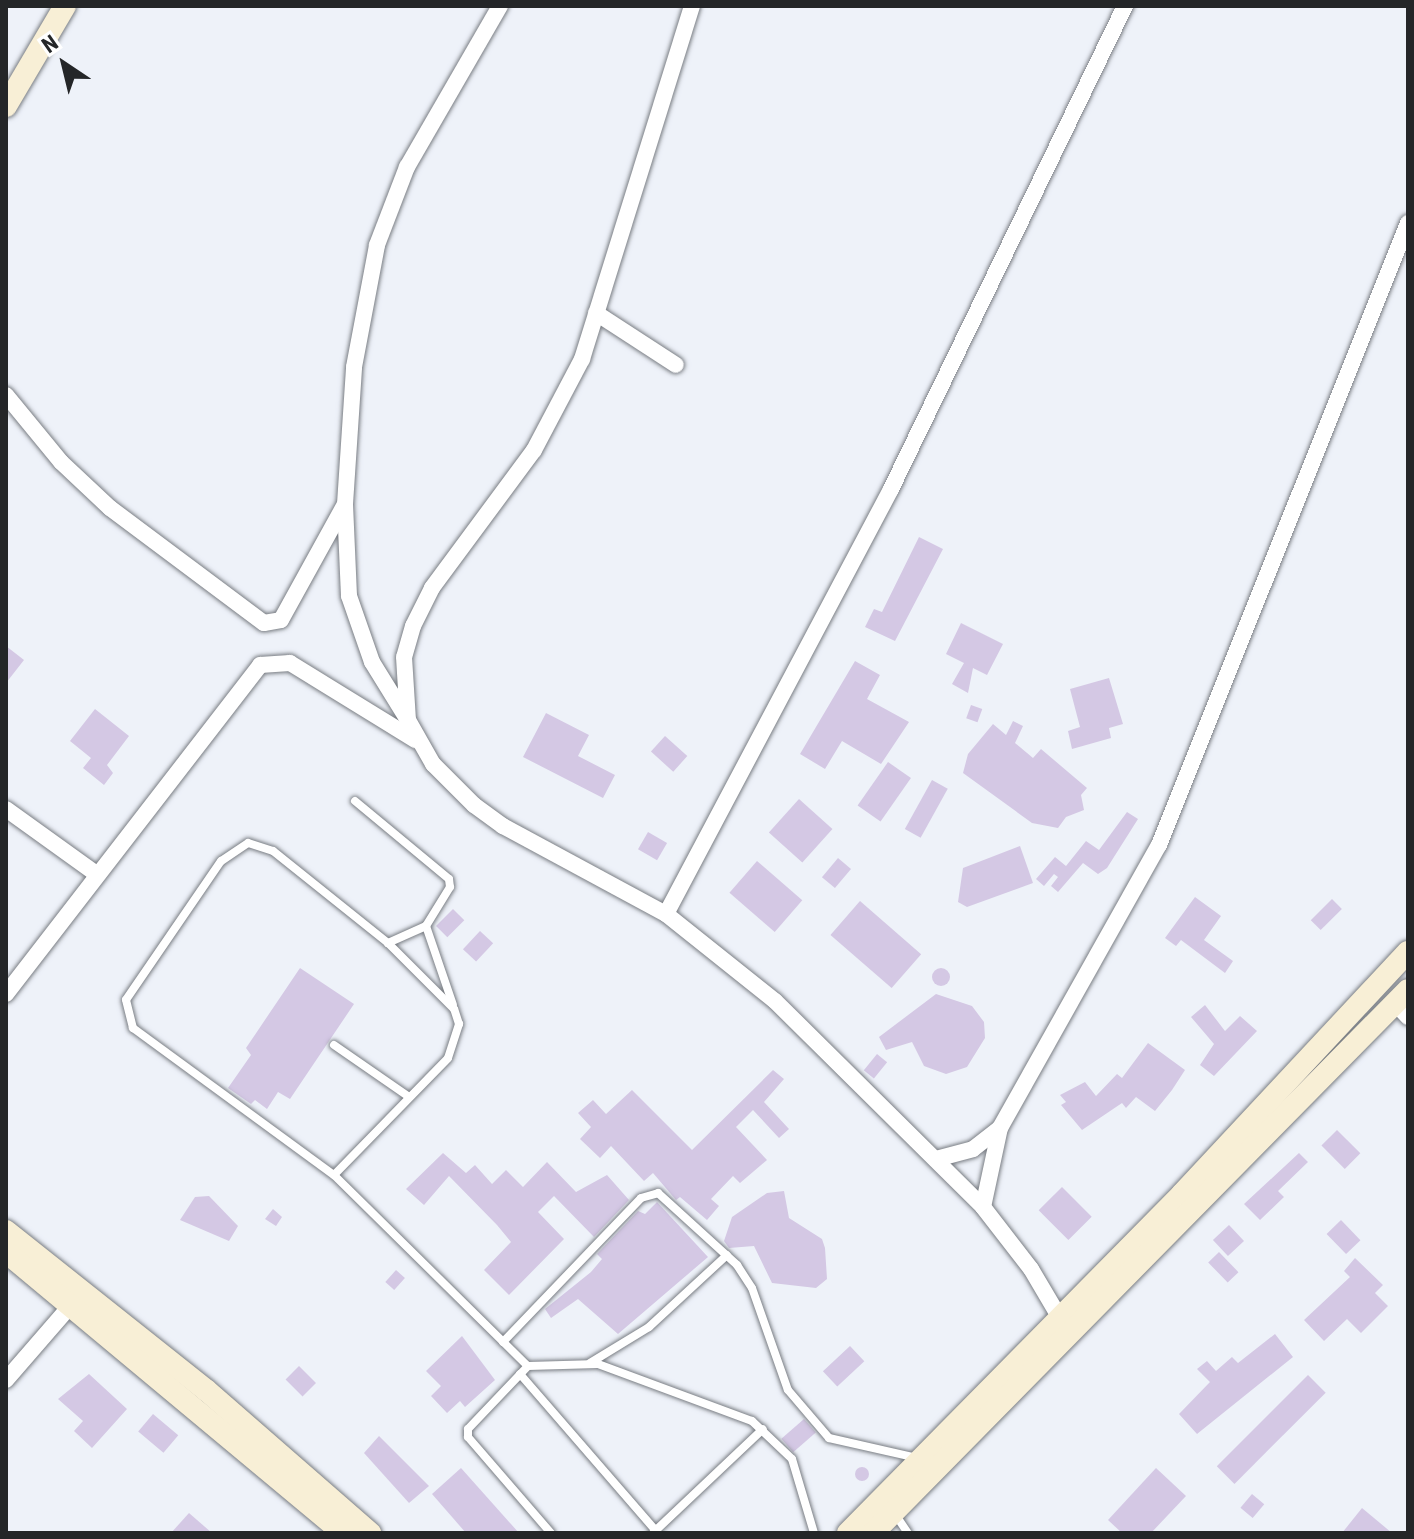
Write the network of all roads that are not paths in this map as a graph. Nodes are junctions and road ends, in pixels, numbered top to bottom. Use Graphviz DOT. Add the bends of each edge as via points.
graph roads {
  1 [pos="49,6"];
  2 [pos="65,6"];
  3 [pos="500,6"];
  4 [pos="692,6"];
  5 [pos="1125,6"];
  6 [pos="6,79"];
  7 [pos="6,106"];
  8 [pos="1408,223"];
  9 [pos="596,313"];
  10 [pos="676,365"];
  11 [pos="6,395"];
  12 [pos="345,504"];
  13 [pos="408,720"];
  14 [pos="415,740"];
  15 [pos="355,801"];
  16 [pos="6,809"];
  17 [pos="95,873"];
  18 [pos="666,914"];
  19 [pos="426,926"];
  20 [pos="388,943"];
  21 [pos="1408,952"];
  22 [pos="6,994"];
  23 [pos="1404,1004"];
  24 [pos="454,1009"];
  25 [pos="334,1045"];
  26 [pos="409,1097"];
  27 [pos="1000,1128"];
  28 [pos="936,1159"];
  29 [pos="334,1175"];
  30 [pos="983,1207"];
  31 [pos="6,1231"];
  32 [pos="6,1252"];
  33 [pos="727,1255"];
  34 [pos="71,1305"];
  35 [pos="1060,1318"];
  36 [pos="503,1342"];
  37 [pos="589,1364"];
  38 [pos="528,1366"];
  39 [pos="520,1374"];
  40 [pos="6,1380"];
  41 [pos="763,1429"];
  42 [pos="927,1465"];
  43 [pos="894,1511"];
  44 [pos="332,1530"];
  45 [pos="655,1532"];
  46 [pos="370,1533"];
  47 [pos="551,1533"];
  48 [pos="814,1533"];
  49 [pos="848,1533"];
  50 [pos="873,1533"];
  51 [pos="908,1533"];
  1 -- 6 [label="main road"];
  2 -- 7 [label="main road"];
  3 -- 12 [label="street" via="407,167 377,245 354,367"];
  4 -- 9 [label="street"];
  5 -- 18 [label="street" via="891,489"];
  8 -- 27 [label="street" via="1159,845"];
  9 -- 10 [label="street"];
  9 -- 13 [label="street" via="562,402 432,588 413,626 404,657"];
  11 -- 12 [label="street" via="61,462 110,508 269,625 281,620"];
  12 -- 13 [label="street" via="345,562 357,627 377,673"];
  13 -- 14 [label="street"];
  14 -- 17 [label="street" via="290,663 260,665"];
  14 -- 18 [label="street" via="450,784 503,826"];
  15 -- 19 [label="lane" via="449,879 450,887"];
  16 -- 17 [label="street"];
  17 -- 22 [label="street"];
  18 -- 28 [label="street" via="775,1001"];
  19 -- 20 [label="lane"];
  19 -- 24 [label="lane"];
  20 -- 24 [label="lane"];
  20 -- 29 [label="lane" via="273,851 248,843 221,861 126,1000 133,1028"];
  21 -- 35 [label="main road"];
  23 -- 42 [label="main road"];
  24 -- 26 [label="lane" via="458,1040 448,1058"];
  25 -- 26 [label="lane"];
  26 -- 29 [label="lane"];
  27 -- 28 [label="street" via="973,1149"];
  27 -- 30 [label="street"];
  28 -- 30 [label="street"];
  29 -- 36 [label="lane"];
  30 -- 35 [label="street" via="1031,1269"];
  31 -- 46 [label="main road" via="206,1390"];
  32 -- 34 [label="main road"];
  33 -- 36 [label="lane" via="667,1196 648,1193"];
  33 -- 37 [label="lane" via="649,1327"];
  33 -- 42 [label="lane" via="752,1288 788,1390 829,1438"];
  34 -- 40 [label="street"];
  34 -- 44 [label="main road"];
  35 -- 42 [label="main road"];
  36 -- 38 [label="lane"];
  37 -- 38 [label="lane"];
  37 -- 41 [label="lane"];
  38 -- 39 [label="lane"];
  39 -- 45 [label="lane"];
  39 -- 47 [label="lane" via="468,1429 468,1437"];
  41 -- 45 [label="lane"];
  41 -- 48 [label="lane" via="792,1459"];
  42 -- 43 [label="main road"];
  42 -- 49 [label="main road"];
  43 -- 50 [label="main road"];
  43 -- 51 [label="lane"];
}
